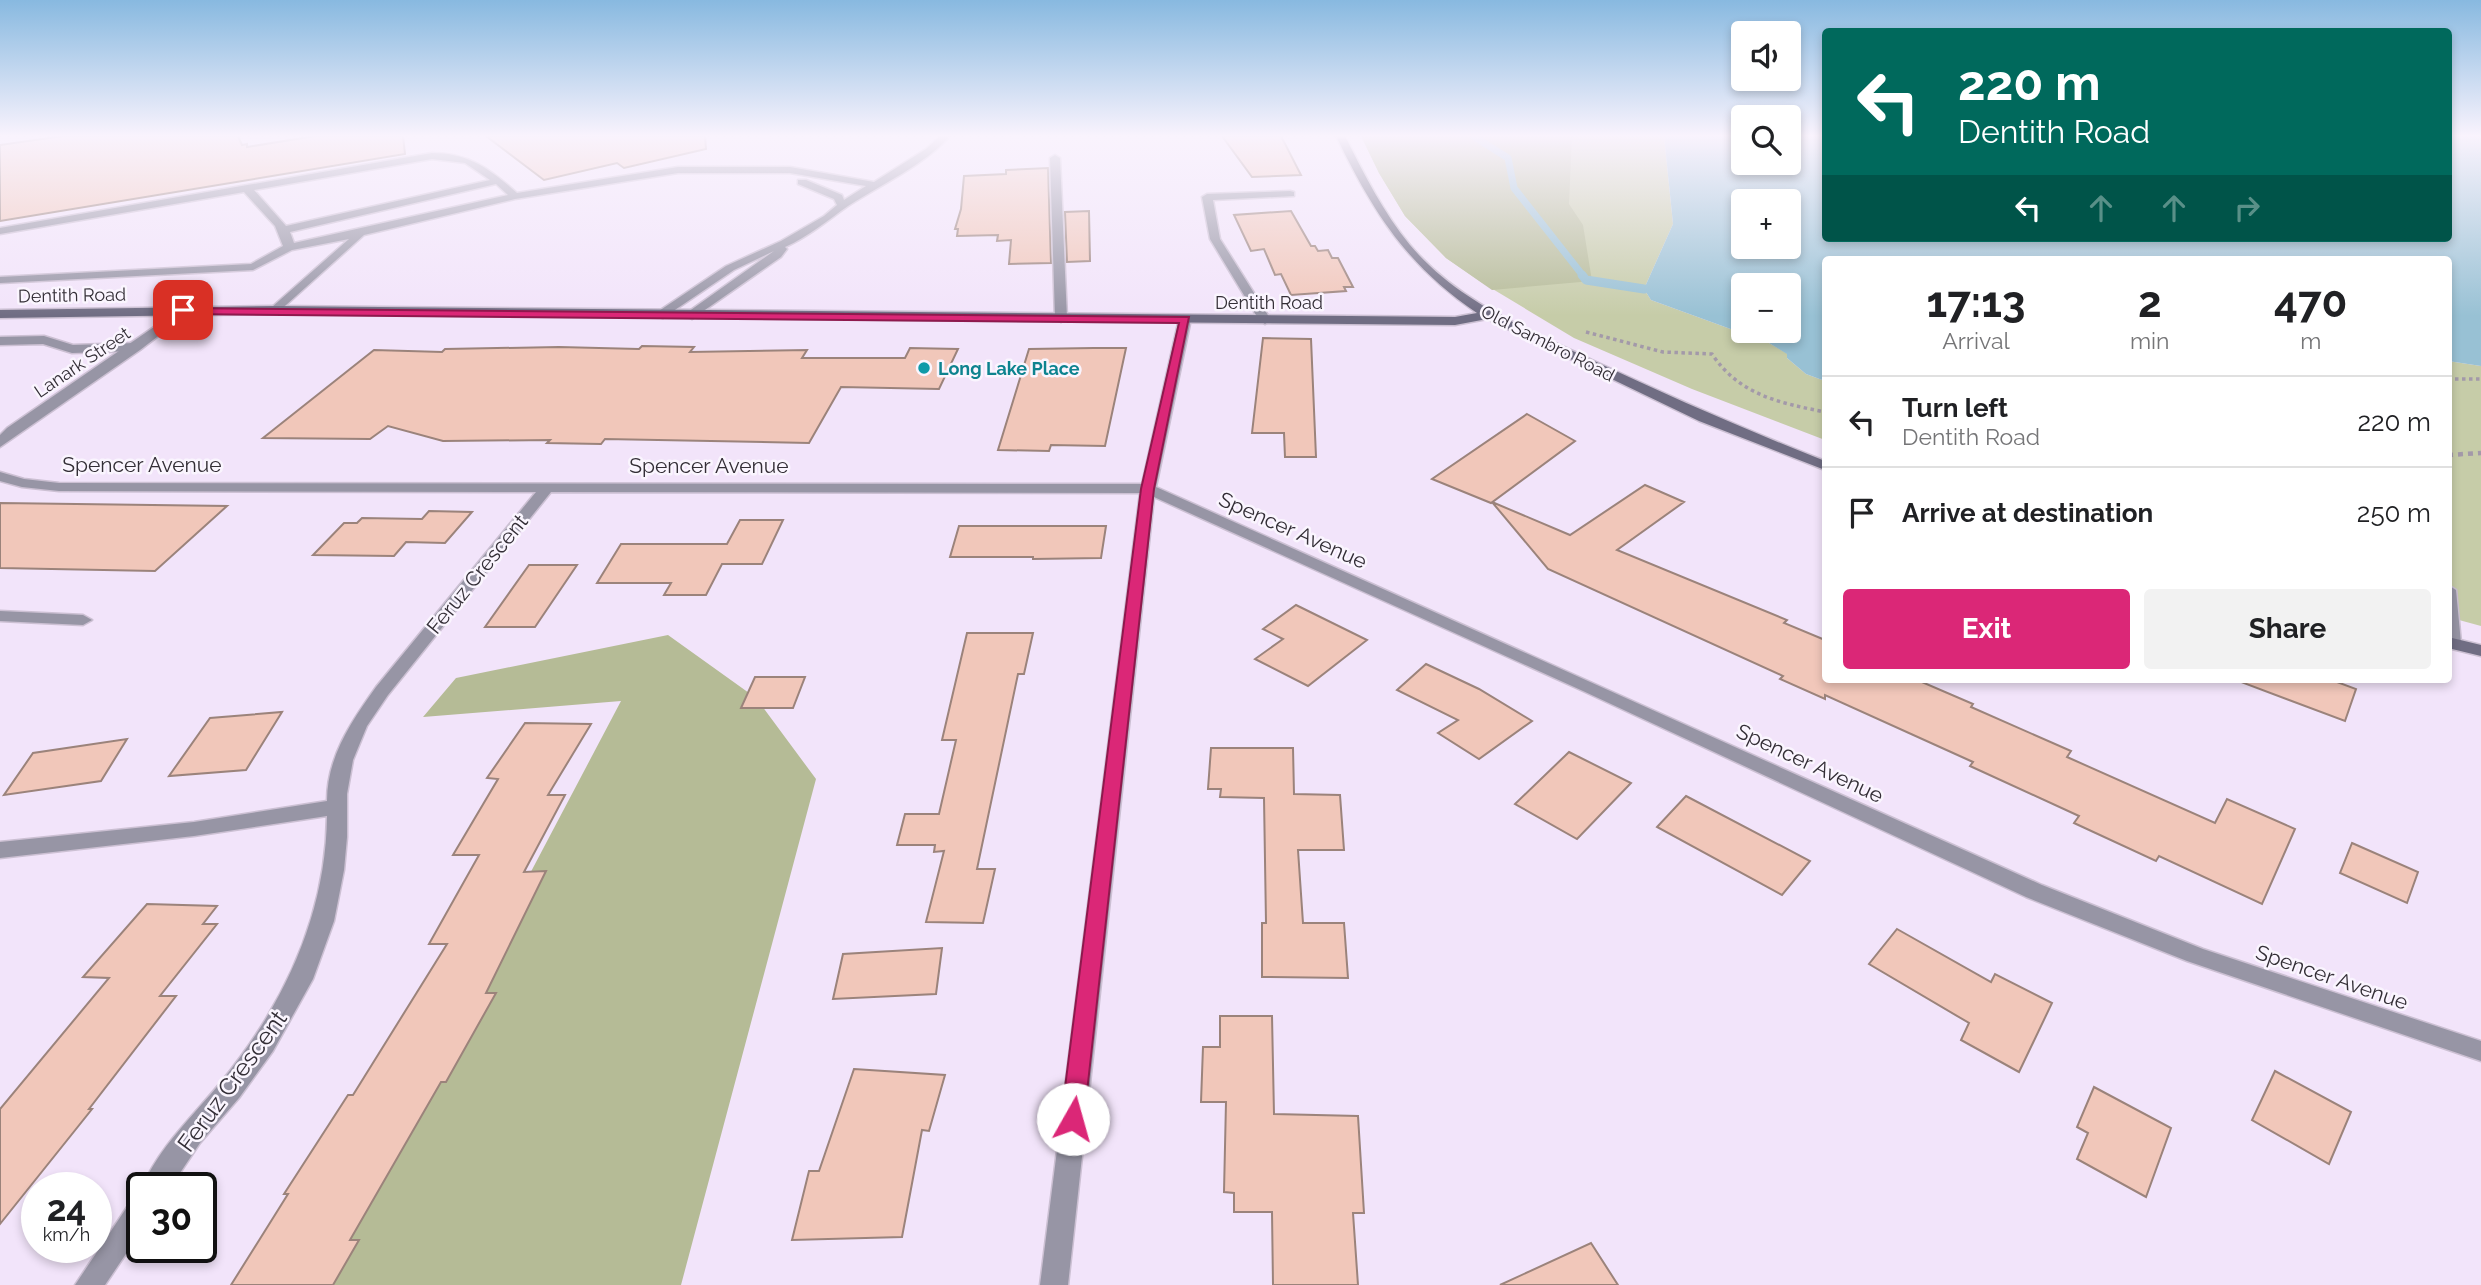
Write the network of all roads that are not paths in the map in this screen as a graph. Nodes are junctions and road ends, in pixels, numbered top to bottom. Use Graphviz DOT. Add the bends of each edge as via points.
graph roads {
  1 [pos="206,196"];
  2 [pos="253,196"];
  3 [pos="432,196"];
  4 [pos="515,196"];
  5 [pos="836,196"];
  6 [pos="858,196"];
  7 [pos="1056,196"];
  8 [pos="1236,196"];
  9 [pos="1371,196"];
  10 [pos="842,206"];
  11 [pos="284,230"];
  12 [pos="0,231"];
  13 [pos="361,233"];
  14 [pos="786,243"];
  15 [pos="289,247"];
  16 [pos="720,255"];
  17 [pos="730,268"];
  18 [pos="0,280"];
  19 [pos="183,310"];
  20 [pos="276,310"];
  21 [pos="0,314"];
  22 [pos="659,314"];
  23 [pos="692,315"];
  24 [pos="1488,315"];
  25 [pos="1061,318"];
  26 [pos="1185,319"];
  27 [pos="1265,320"];
  28 [pos="0,341"];
  29 [pos="136,347"];
  30 [pos="0,443"];
  31 [pos="1822,465"];
  32 [pos="1,478"];
  33 [pos="547,488"];
  34 [pos="1148,489"];
  35 [pos="0,616"];
  36 [pos="83,620"];
  37 [pos="2452,644"];
  38 [pos="2481,651"];
  39 [pos="338,807"];
  40 [pos="0,850"];
  41 [pos="2481,1051"];
  42 [pos="166,1172"];
  43 [pos="126,1231"];
  44 [pos="89,1285"];
  45 [pos="1054,1285"];
  1 -- 12 [label="street"];
  2 -- 11 [label="street"];
  3 -- 11 [label="street"];
  4 -- 13 [label="street"];
  5 -- 10 [label="street"];
  6 -- 10 [label="street"];
  7 -- 25 [label="street"];
  8 -- 27 [label="street" via="1207,197 1215,239"];
  9 -- 24 [label="main road, Old Sambro Road" via="1407,248 1444,284"];
  10 -- 14 [label="street"];
  11 -- 15 [label="street"];
  13 -- 15 [label="street"];
  13 -- 20 [label="street"];
  14 -- 17 [label="street"];
  14 -- 23 [label="street" via="777,255"];
  15 -- 18 [label="street" via="253,267"];
  16 -- 17 [label="street"];
  17 -- 22 [label="street"];
  19 -- 20 [label="main road, Dentith Road"];
  19 -- 21 [label="main road, Dentith Road"];
  19 -- 29 [label="street, Lanark Street"];
  20 -- 22 [label="main road, Dentith Road"];
  22 -- 23 [label="main road, Dentith Road"];
  23 -- 25 [label="main road, Dentith Road"];
  24 -- 27 [label="main road, Dentith Road" via="1455,321"];
  24 -- 31 [label="main road, Old Sambro Road" via="1704,418"];
  25 -- 26 [label="main road, Dentith Road"];
  26 -- 27 [label="main road, Dentith Road"];
  26 -- 34 [label="street"];
  28 -- 29 [label="street" via="44,340 72,349"];
  29 -- 30 [label="street, Lanark Street"];
  32 -- 33 [label="street, Spencer Avenue" via="59,487"];
  33 -- 34 [label="street, Spencer Avenue"];
  33 -- 39 [label="street, Feruz Crescent" via="358,725 338,777"];
  34 -- 41 [label="street, Spencer Avenue" via="2034,891 2195,955"];
  34 -- 45 [label="street"];
  35 -- 36 [label="street"];
  37 -- 38 [label="main road"];
  39 -- 40 [label="street" via="194,830"];
  39 -- 42 [label="street, Feruz Crescent" via="325,912 301,979 256,1055"];
  43 -- 44 [label="street"];
}
